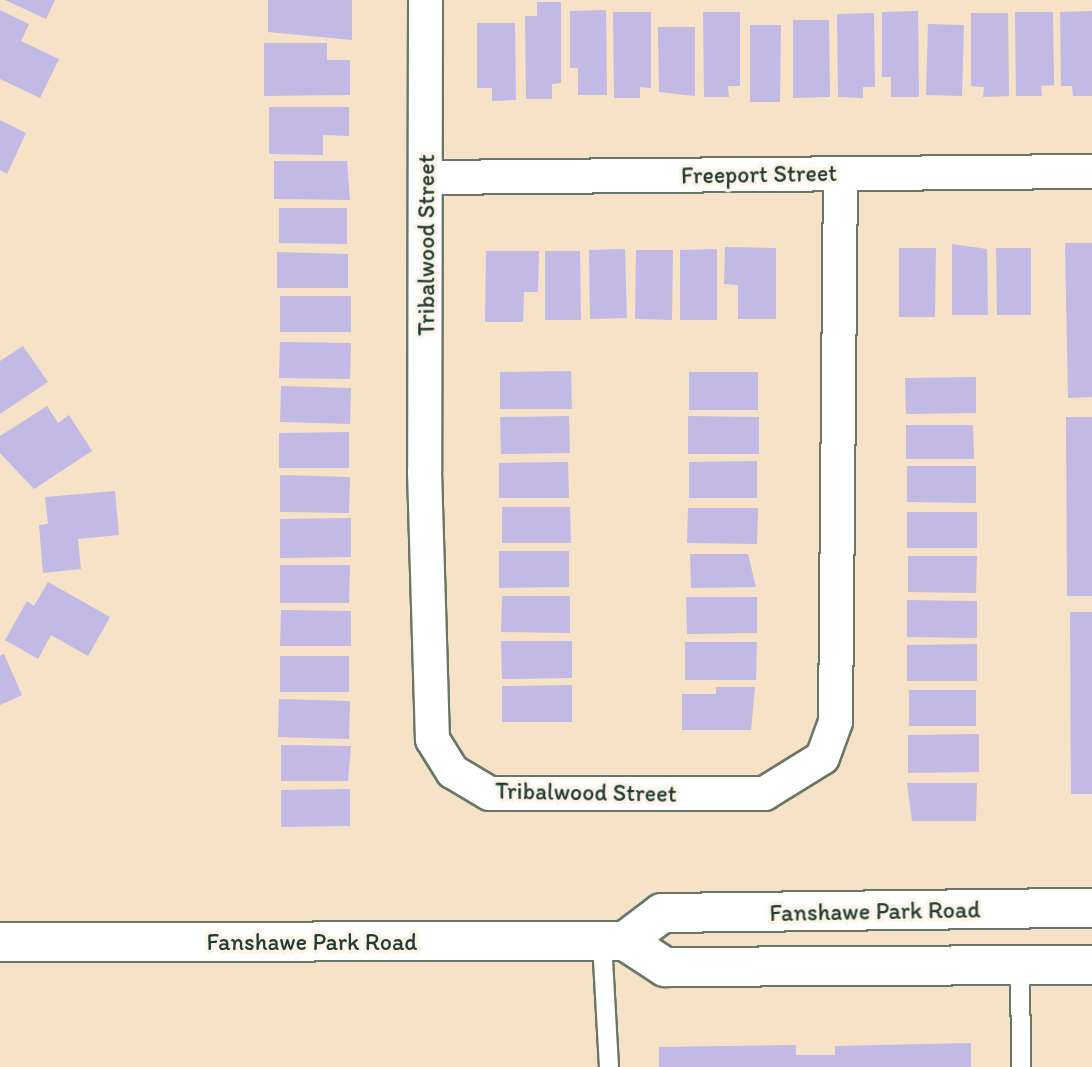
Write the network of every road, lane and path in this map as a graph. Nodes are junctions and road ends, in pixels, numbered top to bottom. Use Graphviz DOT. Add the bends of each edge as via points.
graph roads {
  1 [pos="425,0"];
  2 [pos="1092,171"];
  3 [pos="840,173"];
  4 [pos="427,177"];
  5 [pos="1092,908"];
  6 [pos="0,942"];
  7 [pos="613,942"];
  8 [pos="1092,965"];
  9 [pos="1020,966"];
  10 [pos="609,1067"];
  11 [pos="1021,1067"];
  1 -- 4 [label="street, Tribalwood Street"];
  2 -- 3 [label="street, Freeport Street"];
  3 -- 4 [label="street, Freeport Street"];
  3 -- 4 [label="street, Tribalwood Street" via="835,721 822,757 764,793 489,793 452,771 432,739 424,471"];
  5 -- 7 [label="main road, Fanshawe Park Road" via="662,914"];
  6 -- 7 [label="main road, Fanshawe Park Road"];
  7 -- 9 [label="main road" via="665,967"];
  7 -- 10 [label="lane"];
  8 -- 9 [label="main road"];
  9 -- 11 [label="lane"];
}
